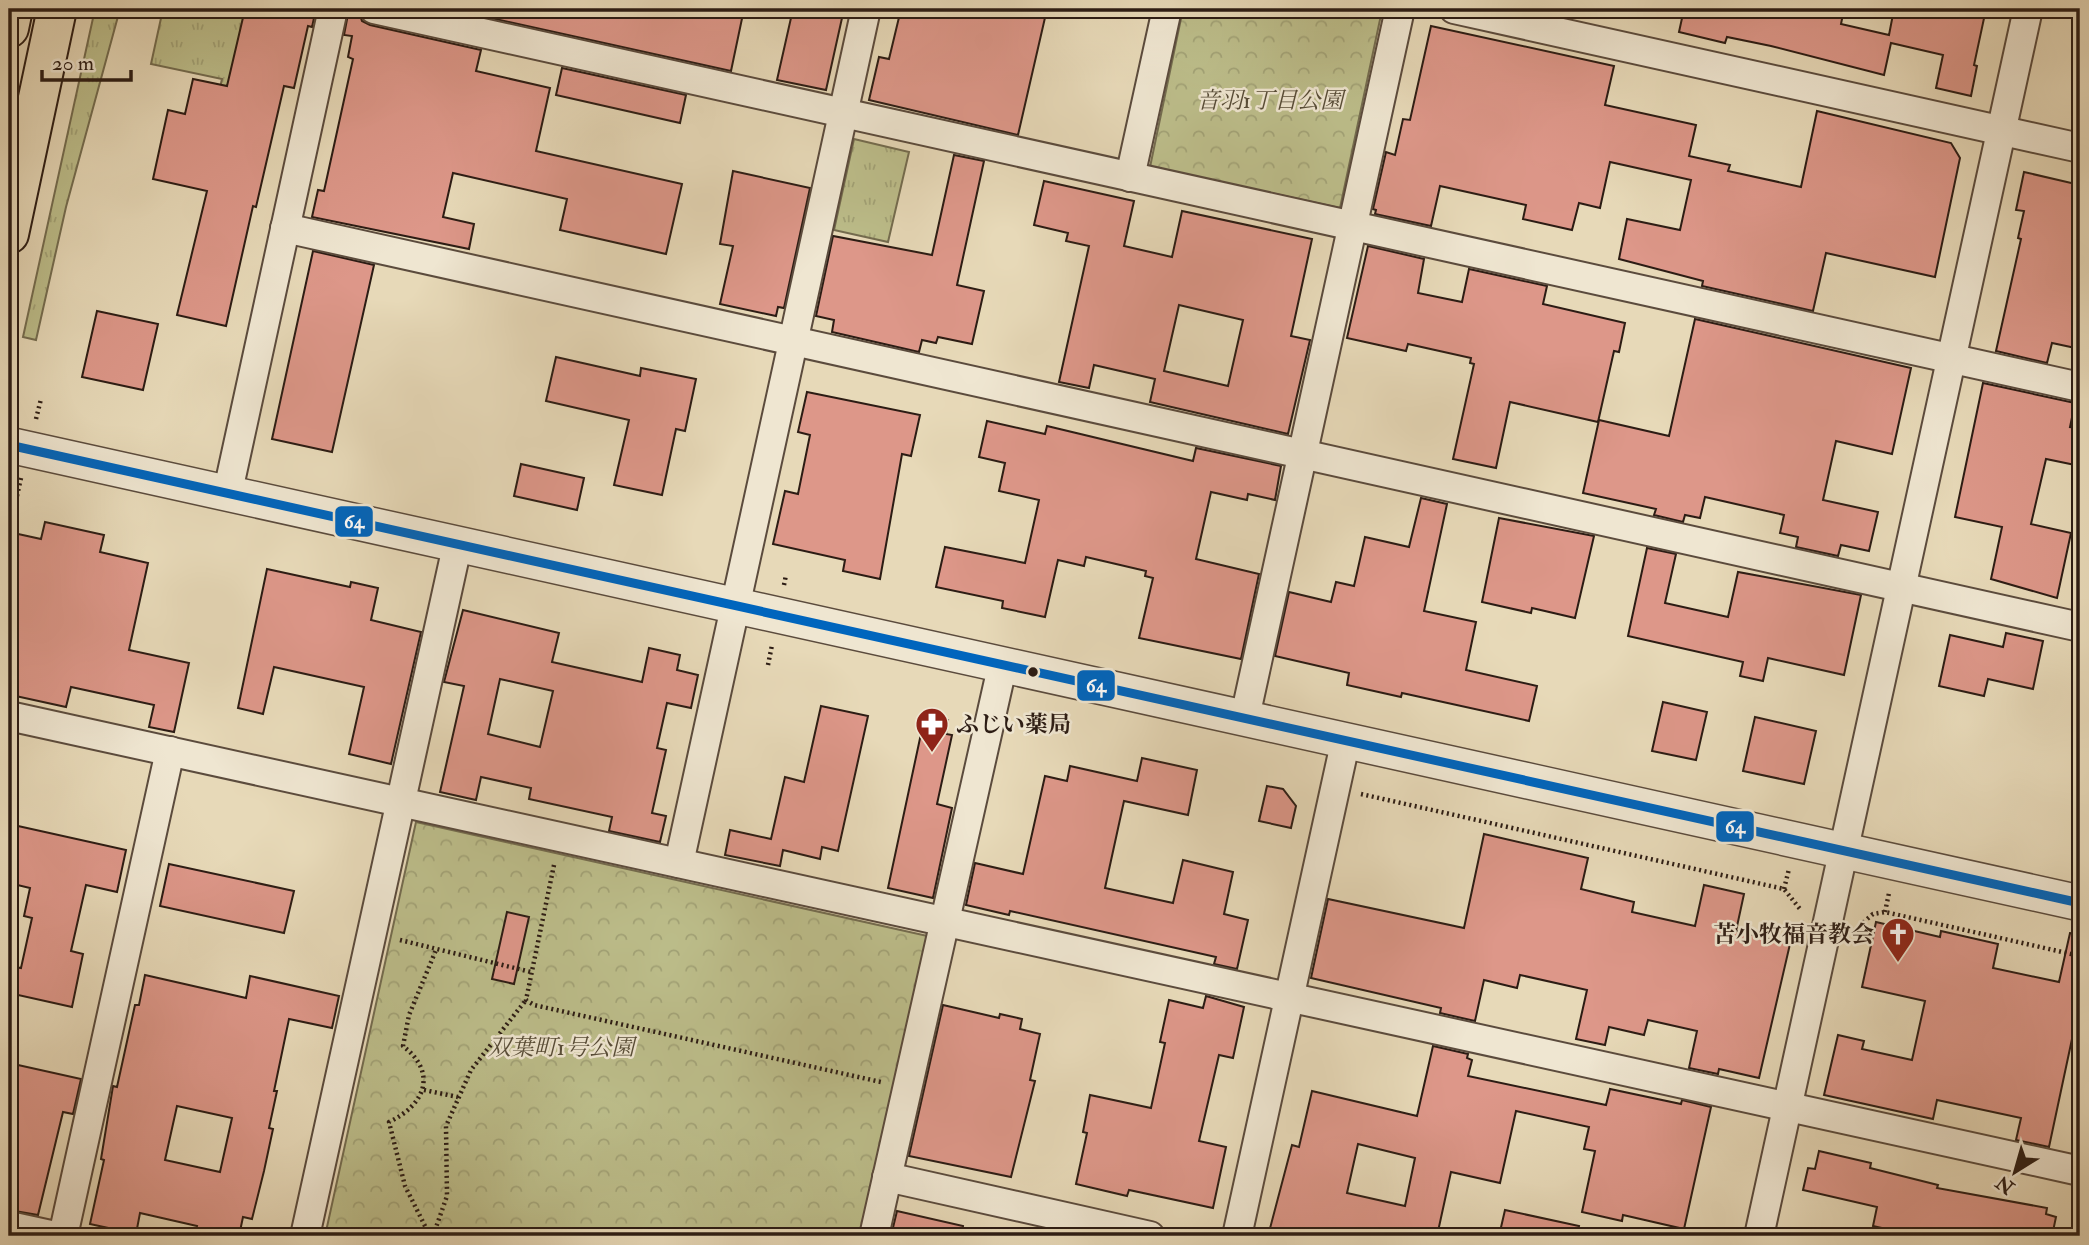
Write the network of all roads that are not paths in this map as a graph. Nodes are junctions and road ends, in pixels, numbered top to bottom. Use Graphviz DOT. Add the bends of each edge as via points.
graph roads {
  1 [pos="13,9"];
  2 [pos="57,9"];
  3 [pos="333,9"];
  4 [pos="374,9"];
  5 [pos="866,9"];
  6 [pos="1167,9"];
  7 [pos="1400,9"];
  8 [pos="1454,9"];
  9 [pos="2028,9"];
  10 [pos="9,29"];
  11 [pos="843,113"];
  12 [pos="2002,130"];
  13 [pos="2080,148"];
  14 [pos="1130,177"];
  15 [pos="1352,226"];
  16 [pos="285,228"];
  17 [pos="9,234"];
  18 [pos="793,341"];
  19 [pos="1951,359"];
  20 [pos="2080,387"];
  21 [pos="9,444"];
  22 [pos="1302,454"];
  23 [pos="228,491"];
  24 [pos="458,542"];
  25 [pos="1902,587"];
  26 [pos="736,604"];
  27 [pos="2080,626"];
  28 [pos="1003,663"];
  29 [pos="9,716"];
  30 [pos="1245,717"];
  31 [pos="1346,740"];
  32 [pos="170,751"];
  33 [pos="401,802"];
  34 [pos="1844,851"];
  35 [pos="679,863"];
  36 [pos="2080,903"];
  37 [pos="945,922"];
  38 [pos="1289,997"];
  39 [pos="1788,1107"];
  40 [pos="2080,1171"];
  41 [pos="887,1177"];
  42 [pos="9,1226"];
  43 [pos="55,1236"];
  44 [pos="64,1236"];
  45 [pos="305,1236"];
  46 [pos="874,1236"];
  47 [pos="1150,1236"];
  48 [pos="1237,1236"];
  49 [pos="1759,1236"];
  1 -- 10 [label="highway"];
  2 -- 17 [label="highway"];
  3 -- 16 [label="street"];
  4 -- 11 [label="street"];
  5 -- 11 [label="street"];
  6 -- 14 [label="street"];
  7 -- 15 [label="street"];
  8 -- 12 [label="street"];
  9 -- 12 [label="street"];
  11 -- 14 [label="street"];
  11 -- 18 [label="street"];
  12 -- 13 [label="street"];
  12 -- 19 [label="street"];
  14 -- 15 [label="street"];
  15 -- 19 [label="street"];
  15 -- 22 [label="street"];
  16 -- 18 [label="street"];
  16 -- 23 [label="street"];
  18 -- 22 [label="street"];
  18 -- 26 [label="street"];
  19 -- 20 [label="street"];
  19 -- 25 [label="street"];
  21 -- 23 [label="street"];
  22 -- 25 [label="street"];
  22 -- 30 [label="street"];
  23 -- 24 [label="street"];
  24 -- 26 [label="street"];
  24 -- 33 [label="street"];
  25 -- 27 [label="street"];
  25 -- 34 [label="street"];
  26 -- 28 [label="street"];
  26 -- 35 [label="street"];
  28 -- 30 [label="street"];
  28 -- 37 [label="street"];
  29 -- 32 [label="street"];
  30 -- 31 [label="street"];
  31 -- 34 [label="street"];
  31 -- 38 [label="street"];
  32 -- 33 [label="street"];
  32 -- 44 [label="street"];
  33 -- 35 [label="street"];
  33 -- 45 [label="street"];
  34 -- 36 [label="street"];
  34 -- 39 [label="street"];
  35 -- 37 [label="street"];
  37 -- 38 [label="street"];
  37 -- 41 [label="street"];
  38 -- 39 [label="street"];
  38 -- 48 [label="street"];
  39 -- 40 [label="street"];
  39 -- 49 [label="street"];
  41 -- 46 [label="street"];
  41 -- 47 [label="street"];
  42 -- 43 [label="street"];
}
